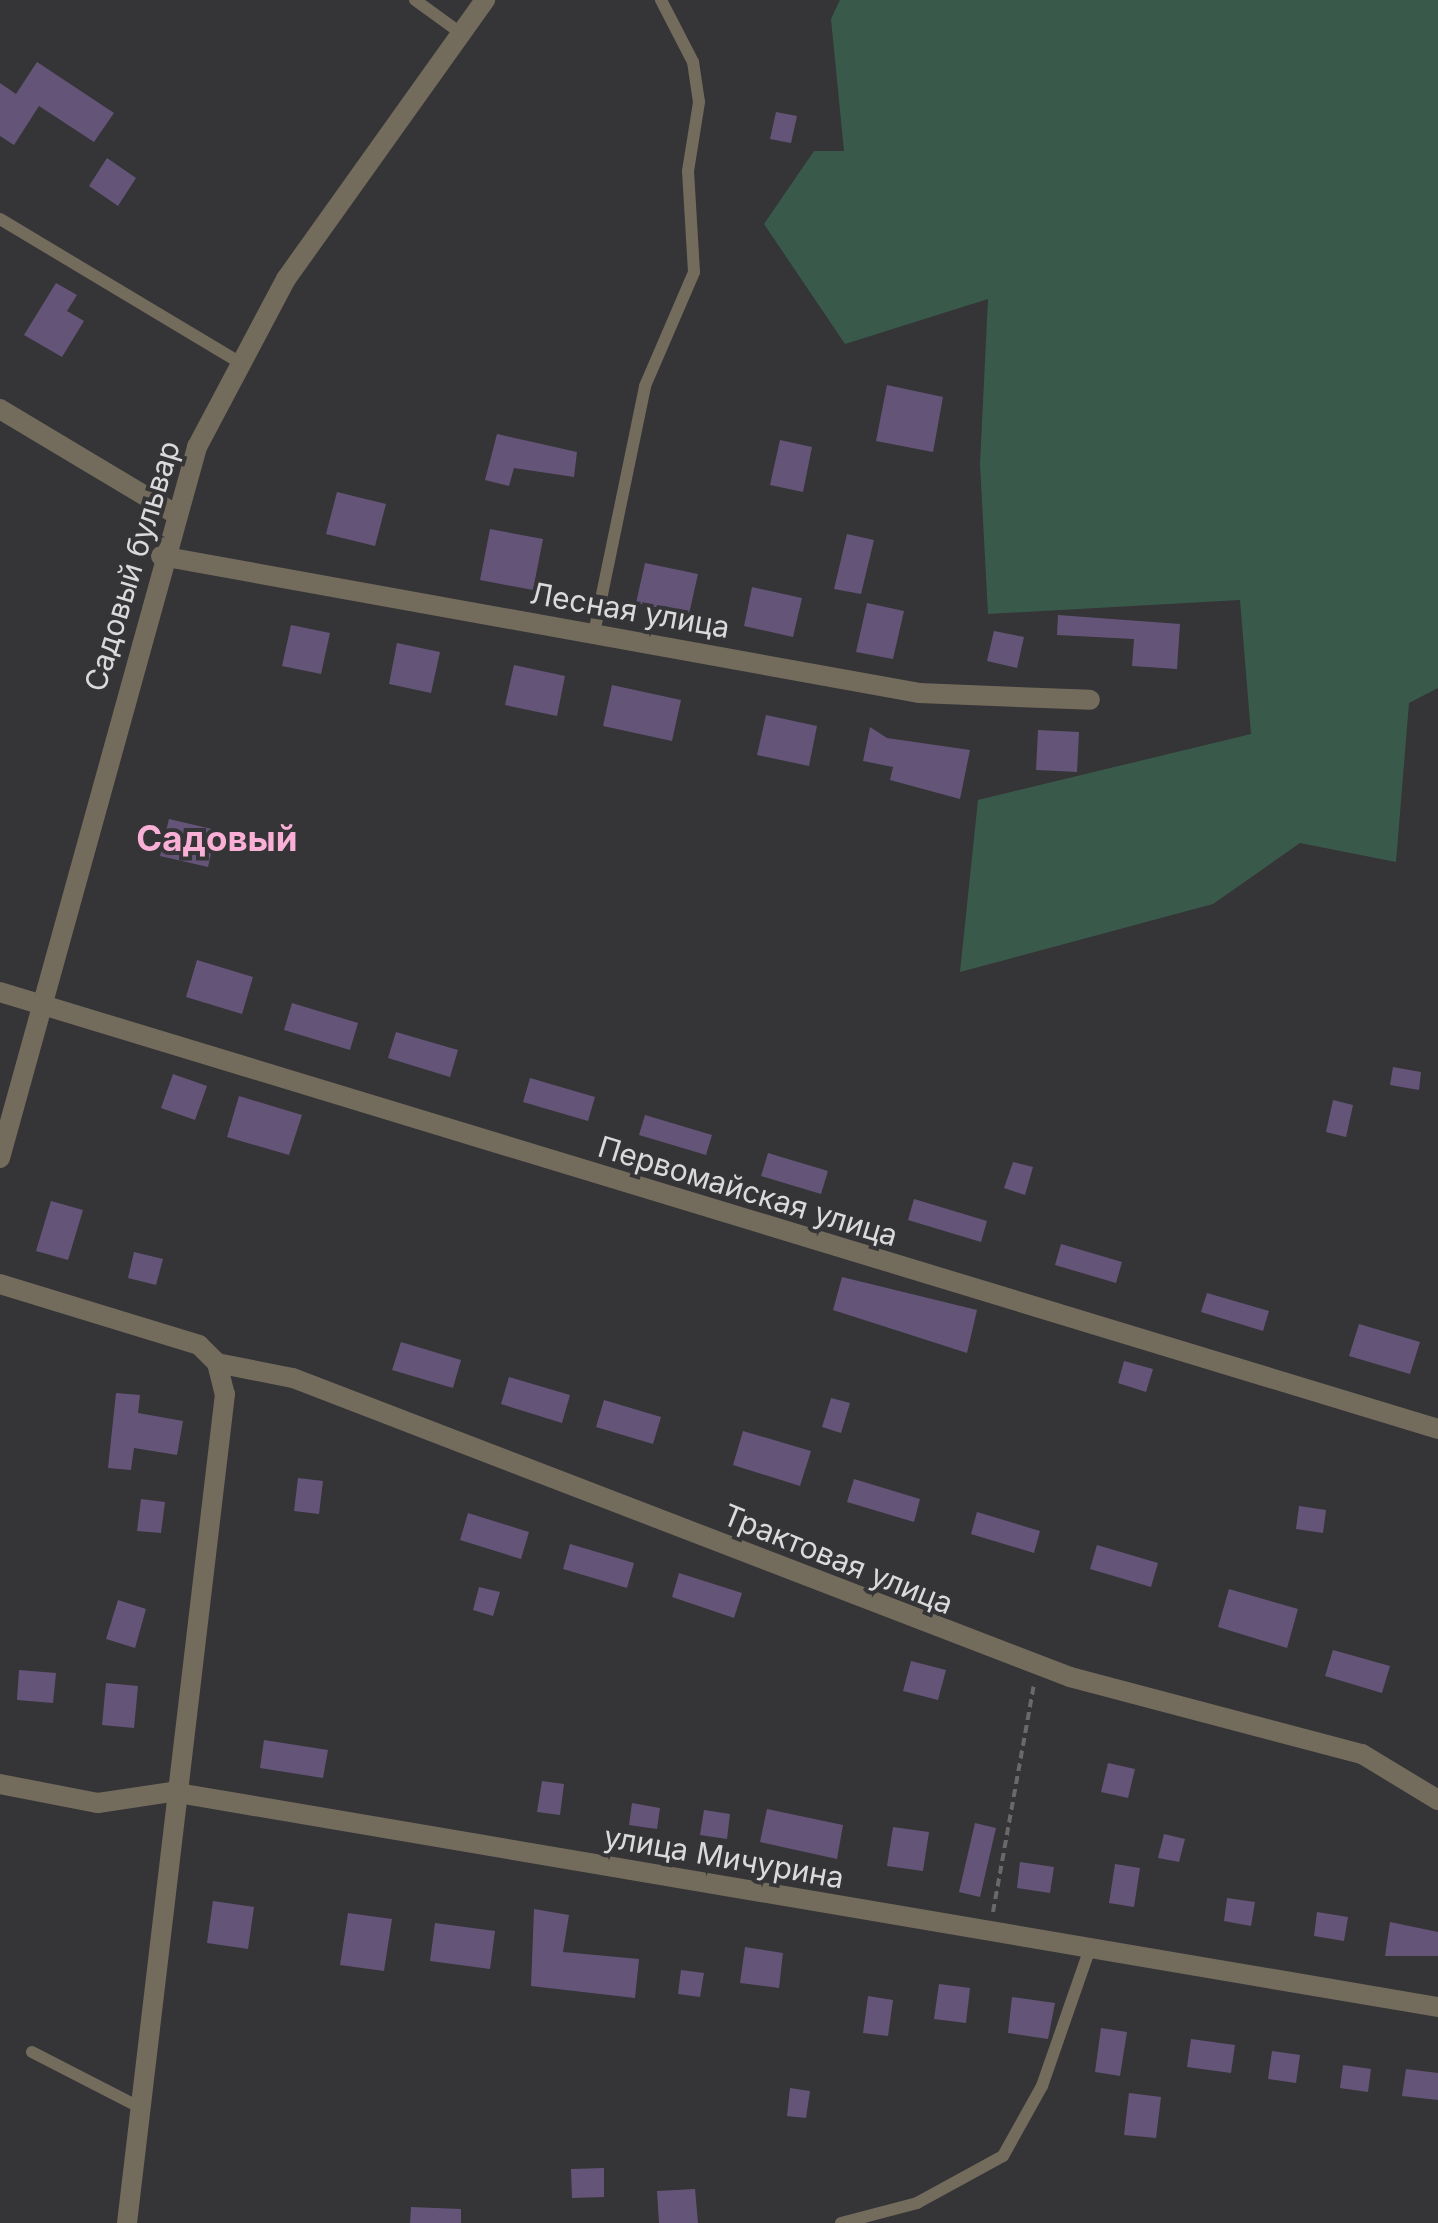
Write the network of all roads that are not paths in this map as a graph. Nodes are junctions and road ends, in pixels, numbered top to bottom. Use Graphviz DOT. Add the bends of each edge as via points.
graph roads {
  1 [pos="415,0"];
  2 [pos="485,0"];
  3 [pos="661,0"];
  4 [pos="462,34"];
  5 [pos="0,219"];
  6 [pos="237,361"];
  7 [pos="0,409"];
  8 [pos="174,513"];
  9 [pos="161,556"];
  10 [pos="594,634"];
  11 [pos="1090,700"];
  12 [pos="0,992"];
  13 [pos="41,1010"];
  14 [pos="0,1158"];
  15 [pos="0,1284"];
  16 [pos="217,1362"];
  17 [pos="1438,1429"];
  18 [pos="0,1784"];
  19 [pos="172,1792"];
  20 [pos="1438,1800"];
  21 [pos="1089,1951"];
  22 [pos="1438,2007"];
  23 [pos="32,2052"];
  24 [pos="135,2105"];
  25 [pos="882,2218"];
  26 [pos="127,2223"];
  27 [pos="841,2223"];
  1 -- 4 [label="lane"];
  2 -- 4 [label="street, Садовый бульвар"];
  3 -- 10 [label="lane" via="693,62 700,102 688,171 694,272 645,386"];
  4 -- 6 [label="street, Садовый бульвар"];
  5 -- 6 [label="lane"];
  6 -- 8 [label="street, Садовый бульвар"];
  7 -- 8 [label="street"];
  8 -- 9 [label="street, Садовый бульвар"];
  9 -- 10 [label="street, Лесная улица"];
  9 -- 13 [label="street, Садовый бульвар"];
  10 -- 11 [label="street, Лесная улица" via="919,694"];
  12 -- 13 [label="street, Первомайская улица"];
  13 -- 14 [label="street, Садовый бульвар"];
  13 -- 17 [label="street, Первомайская улица"];
  15 -- 16 [label="street, Трактовая улица" via="164,1332"];
  16 -- 19 [label="street" via="223,1427"];
  16 -- 20 [label="street, Трактовая улица" via="292,1378 1037,1666 1362,1754"];
  18 -- 19 [label="street, улица Мичурина" via="98,1803"];
  19 -- 21 [label="street, улица Мичурина"];
  19 -- 24 [label="street"];
  21 -- 22 [label="street, улица Мичурина"];
  21 -- 25 [label="lane" via="1042,2086 1002,2156 972,2178"];
  23 -- 24 [label="lane"];
  24 -- 26 [label="street"];
  25 -- 27 [label="lane"];
}
